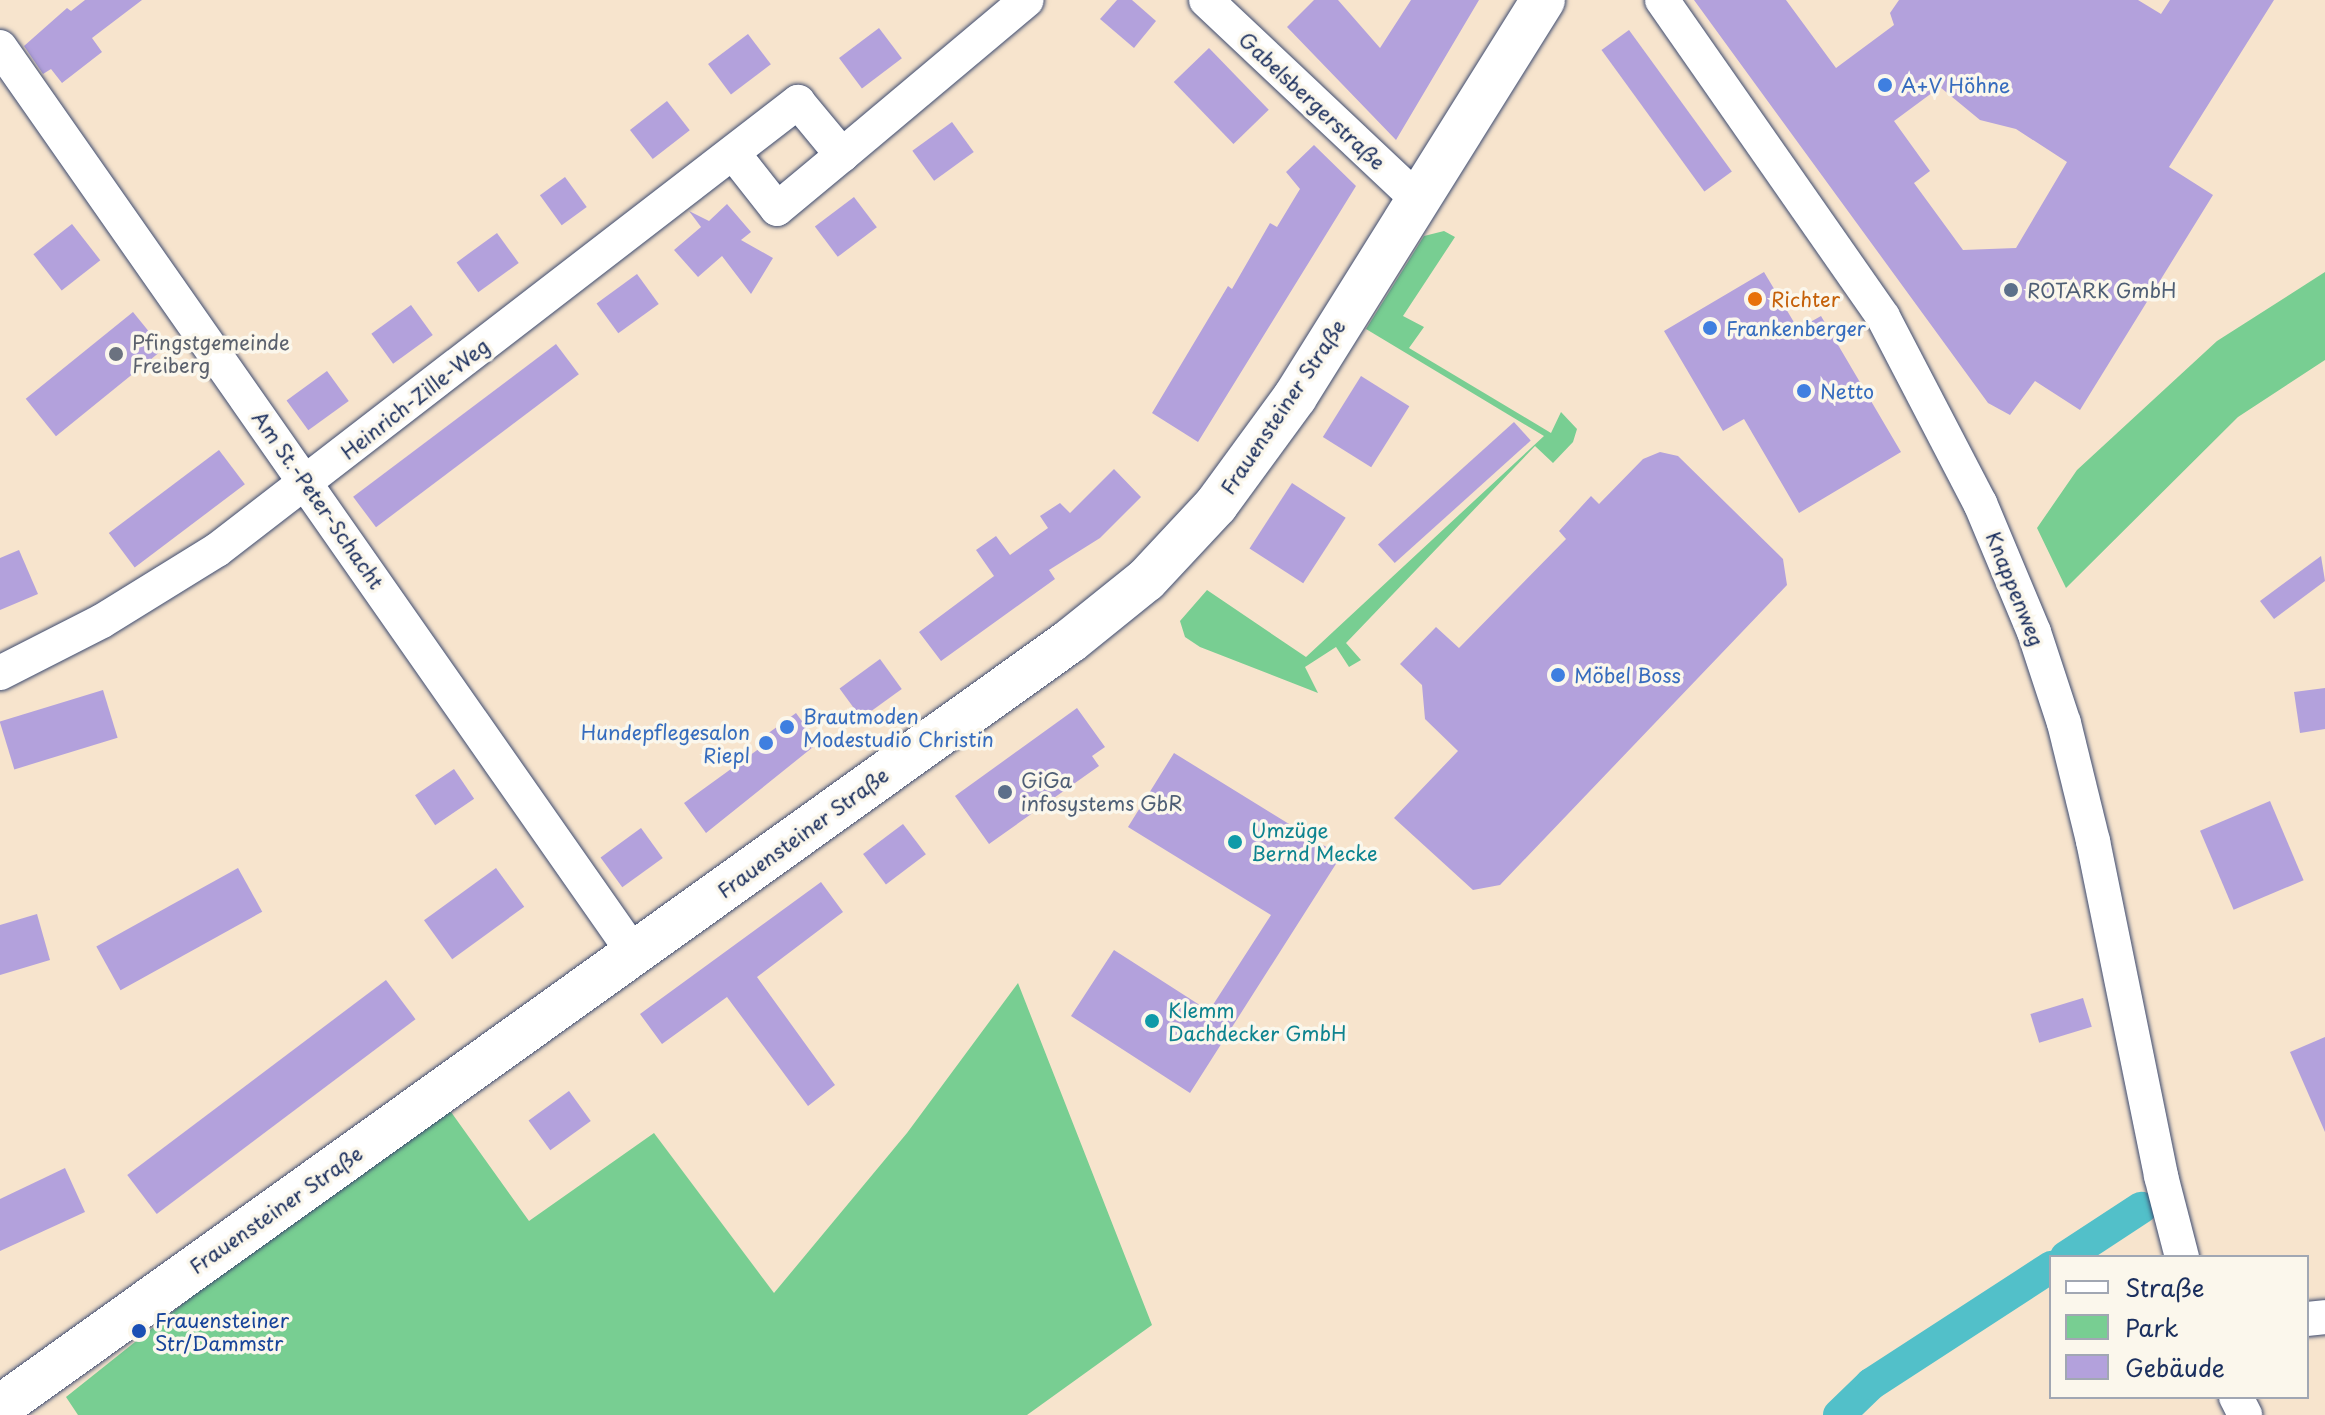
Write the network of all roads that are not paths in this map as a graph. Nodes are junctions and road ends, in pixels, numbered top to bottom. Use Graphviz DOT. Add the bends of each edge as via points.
graph roads {
  1 [pos="1027,0"];
  2 [pos="1206,0"];
  3 [pos="1543,0"];
  4 [pos="1662,0"];
  5 [pos="0,47"];
  6 [pos="733,153"];
  7 [pos="842,155"];
  8 [pos="1419,201"];
  9 [pos="306,483"];
  10 [pos="0,673"];
  11 [pos="635,955"];
  12 [pos="2181,1255"];
  13 [pos="0,1407"];
  1 -- 7 [label="street"];
  2 -- 8 [label="street, Gabelsbergerstraße"];
  3 -- 8 [label="main road, Frauensteiner Straße"];
  4 -- 12 [label="street, Knappenweg" via="1883,317 1980,503 2034,632 2064,723 2093,841"];
  5 -- 9 [label="street, Am St.-Peter-Schacht"];
  6 -- 7 [label="street, Heinrich-Zille-Weg" via="798,102"];
  6 -- 7 [label="street" via="777,209"];
  6 -- 9 [label="street, Heinrich-Zille-Weg"];
  8 -- 11 [label="main road, Frauensteiner Straße" via="1295,397 1216,505 1146,580 1070,641"];
  9 -- 10 [label="street, Heinrich-Zille-Weg" via="179,574"];
  9 -- 11 [label="street, Am St.-Peter-Schacht"];
  11 -- 13 [label="main road, Frauensteiner Straße"];
}
